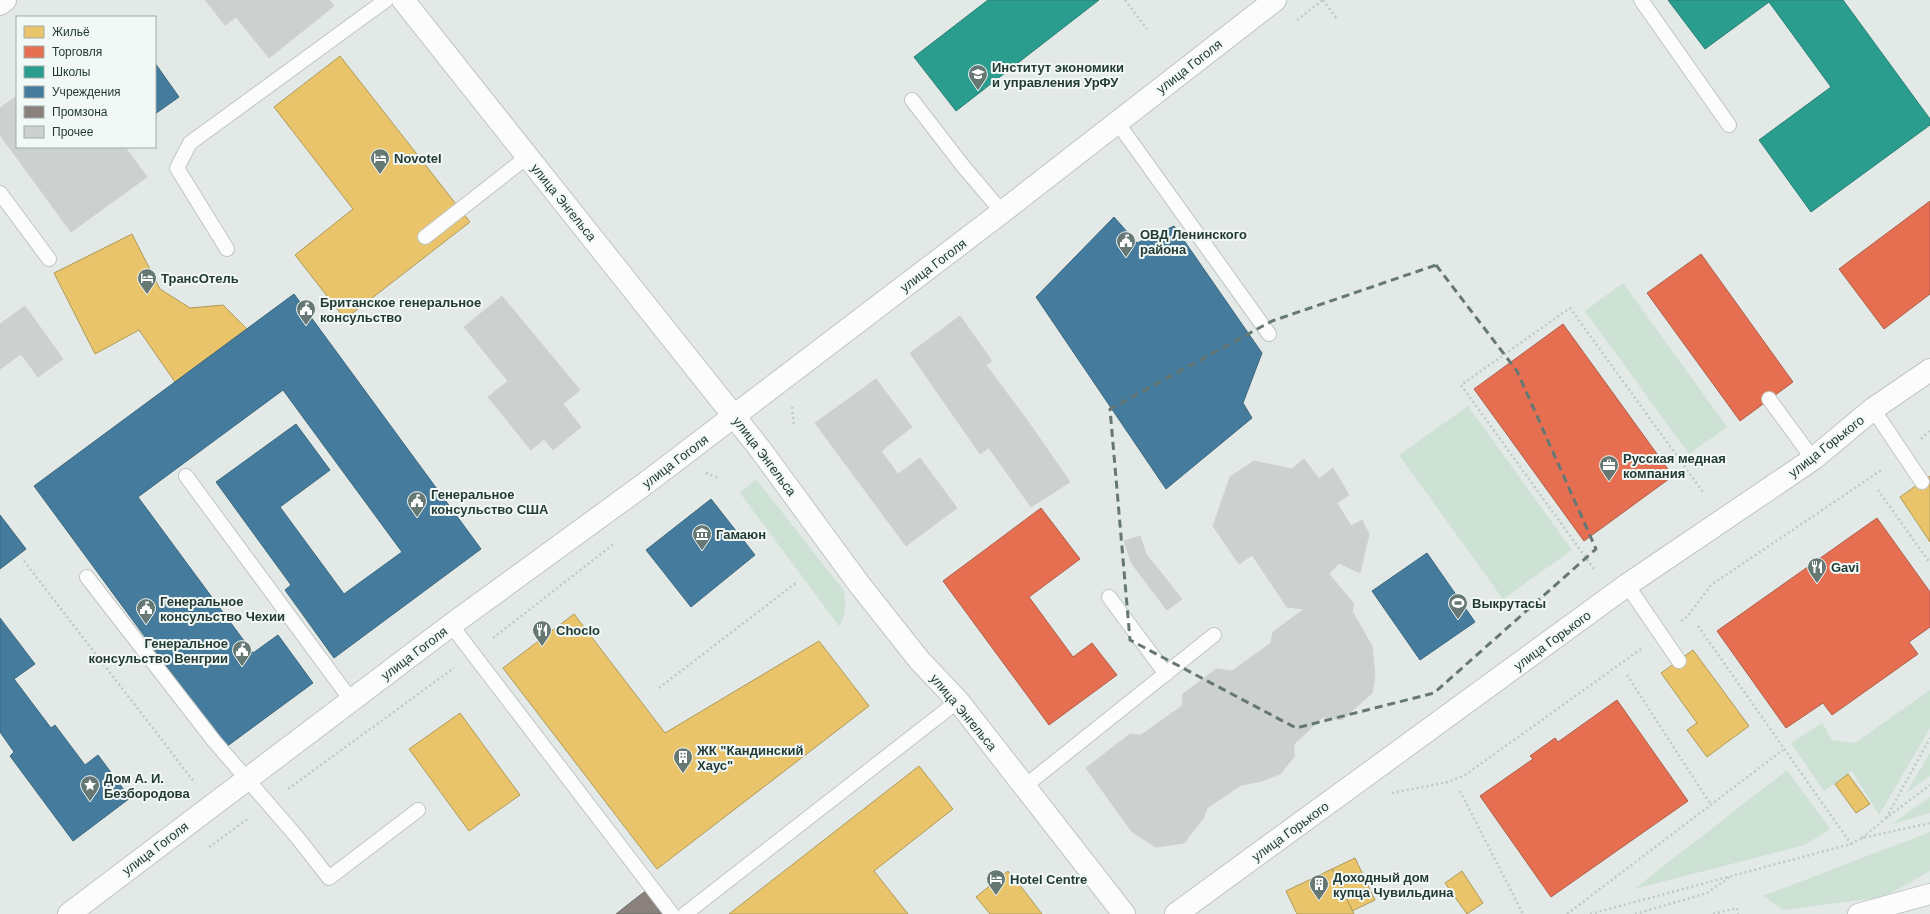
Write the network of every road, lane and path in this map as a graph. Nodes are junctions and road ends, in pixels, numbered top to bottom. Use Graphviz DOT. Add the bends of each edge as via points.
graph roads {
  1 [pos="5,0"];
  2 [pos="386,0"];
  3 [pos="403,0"];
  4 [pos="1125,0"];
  5 [pos="1275,0"];
  6 [pos="1323,0"];
  7 [pos="1641,0"];
  8 [pos="0,4"];
  9 [pos="1337,20"];
  10 [pos="1147,29"];
  11 [pos="912,100"];
  12 [pos="1117,122"];
  13 [pos="1729,125"];
  14 [pos="527,157"];
  15 [pos="0,193"];
  16 [pos="1002,212"];
  17 [pos="425,237"];
  18 [pos="227,249"];
  19 [pos="49,259"];
  20 [pos="1270,334"];
  21 [pos="1930,370"];
  22 [pos="1769,399"];
  23 [pos="1873,409"];
  24 [pos="734,416"];
  25 [pos="1930,430"];
  26 [pos="1904,455"];
  27 [pos="1813,460"];
  28 [pos="186,476"];
  29 [pos="700,478"];
  30 [pos="718,478"];
  31 [pos="1922,482"];
  32 [pos="1878,490"];
  33 [pos="1703,492"];
  34 [pos="618,541"];
  35 [pos="24,562"];
  36 [pos="1930,563"];
  37 [pos="1594,570"];
  38 [pos="87,577"];
  39 [pos="797,582"];
  40 [pos="1627,585"];
  41 [pos="1109,597"];
  42 [pos="451,625"];
  43 [pos="1698,626"];
  44 [pos="1661,635"];
  45 [pos="1214,636"];
  46 [pos="473,654"];
  47 [pos="1678,660"];
  48 [pos="1166,674"];
  49 [pos="1627,675"];
  50 [pos="659,688"];
  51 [pos="351,700"];
  52 [pos="958,701"];
  53 [pos="1930,738"];
  54 [pos="1784,750"];
  55 [pos="247,779"];
  56 [pos="195,783"];
  57 [pos="1930,785"];
  58 [pos="1025,786"];
  59 [pos="1460,791"];
  60 [pos="1386,794"];
  61 [pos="268,804"];
  62 [pos="1711,806"];
  63 [pos="418,810"];
  64 [pos="1886,818"];
  65 [pos="1930,823"];
  66 [pos="1862,838"];
  67 [pos="1851,844"];
  68 [pos="205,850"];
  69 [pos="1732,876"];
  70 [pos="1930,894"];
  71 [pos="69,914"];
  72 [pos="672,914"];
  73 [pos="685,914"];
  74 [pos="1124,914"];
  75 [pos="1176,914"];
  76 [pos="1523,914"];
  77 [pos="1567,914"];
  78 [pos="1590,914"];
  79 [pos="1635,914"];
  80 [pos="1713,914"];
  81 [pos="1738,914"];
  82 [pos="1858,914"];
  1 -- 8 [label="street"];
  2 -- 18 [label="lane" via="190,143 177,168"];
  3 -- 14 [label="street, улица Энгельса"];
  4 -- 10 [label="path"];
  5 -- 12 [label="street, улица Гоголя"];
  6 -- 9 [label="path"];
  7 -- 13 [label="lane"];
  11 -- 16 [label="lane"];
  12 -- 16 [label="street, улица Гоголя"];
  12 -- 20 [label="lane"];
  14 -- 17 [label="lane"];
  14 -- 24 [label="street, улица Энгельса"];
  15 -- 19 [label="lane"];
  16 -- 24 [label="street, улица Гоголя"];
  21 -- 23 [label="street, улица Горького"];
  22 -- 27 [label="lane"];
  23 -- 26 [label="lane"];
  23 -- 27 [label="street, улица Горького"];
  24 -- 42 [label="street, улица Гоголя"];
  24 -- 52 [label="street, улица Энгельса" via="859,584 920,661"];
  25 -- 26 [label="path"];
  26 -- 31 [label="lane"];
  26 -- 44 [label="path" via="1711,585 1686,617"];
  27 -- 40 [label="street, улица Горького"];
  28 -- 51 [label="lane"];
  29 -- 30 [label="path" via="706,473"];
  32 -- 36 [label="path"];
  33 -- 37 [label="path" via="1570,308 1462,385"];
  34 -- 46 [label="path"];
  35 -- 56 [label="path"];
  38 -- 55 [label="lane" via="214,741"];
  39 -- 50 [label="path"];
  40 -- 44 [label="lane"];
  40 -- 75 [label="street, улица Горького"];
  41 -- 48 [label="lane"];
  42 -- 46 [label="lane"];
  42 -- 51 [label="street, улица Гоголя"];
  43 -- 54 [label="path"];
  44 -- 47 [label="lane"];
  44 -- 60 [label="path" via="1465,775 1448,782"];
  45 -- 48 [label="lane"];
  46 -- 61 [label="path"];
  46 -- 72 [label="lane"];
  48 -- 58 [label="lane"];
  49 -- 62 [label="path"];
  51 -- 55 [label="street, улица Гоголя"];
  52 -- 58 [label="street, улица Энгельса"];
  52 -- 73 [label="lane"];
  53 -- 64 [label="path"];
  54 -- 62 [label="path"];
  54 -- 67 [label="path"];
  55 -- 61 [label="lane"];
  55 -- 71 [label="street, улица Гоголя"];
  57 -- 64 [label="path"];
  58 -- 74 [label="street, улица Энгельса"];
  59 -- 76 [label="path"];
  61 -- 63 [label="lane" via="329,878"];
  61 -- 68 [label="path"];
  62 -- 77 [label="path"];
  64 -- 66 [label="path"];
  65 -- 66 [label="path"];
  66 -- 67 [label="path"];
  67 -- 69 [label="path"];
  69 -- 78 [label="path"];
  69 -- 79 [label="path" via="1707,893"];
  70 -- 82 [label="street"];
  80 -- 81 [label="path" via="1737,908"];
}
